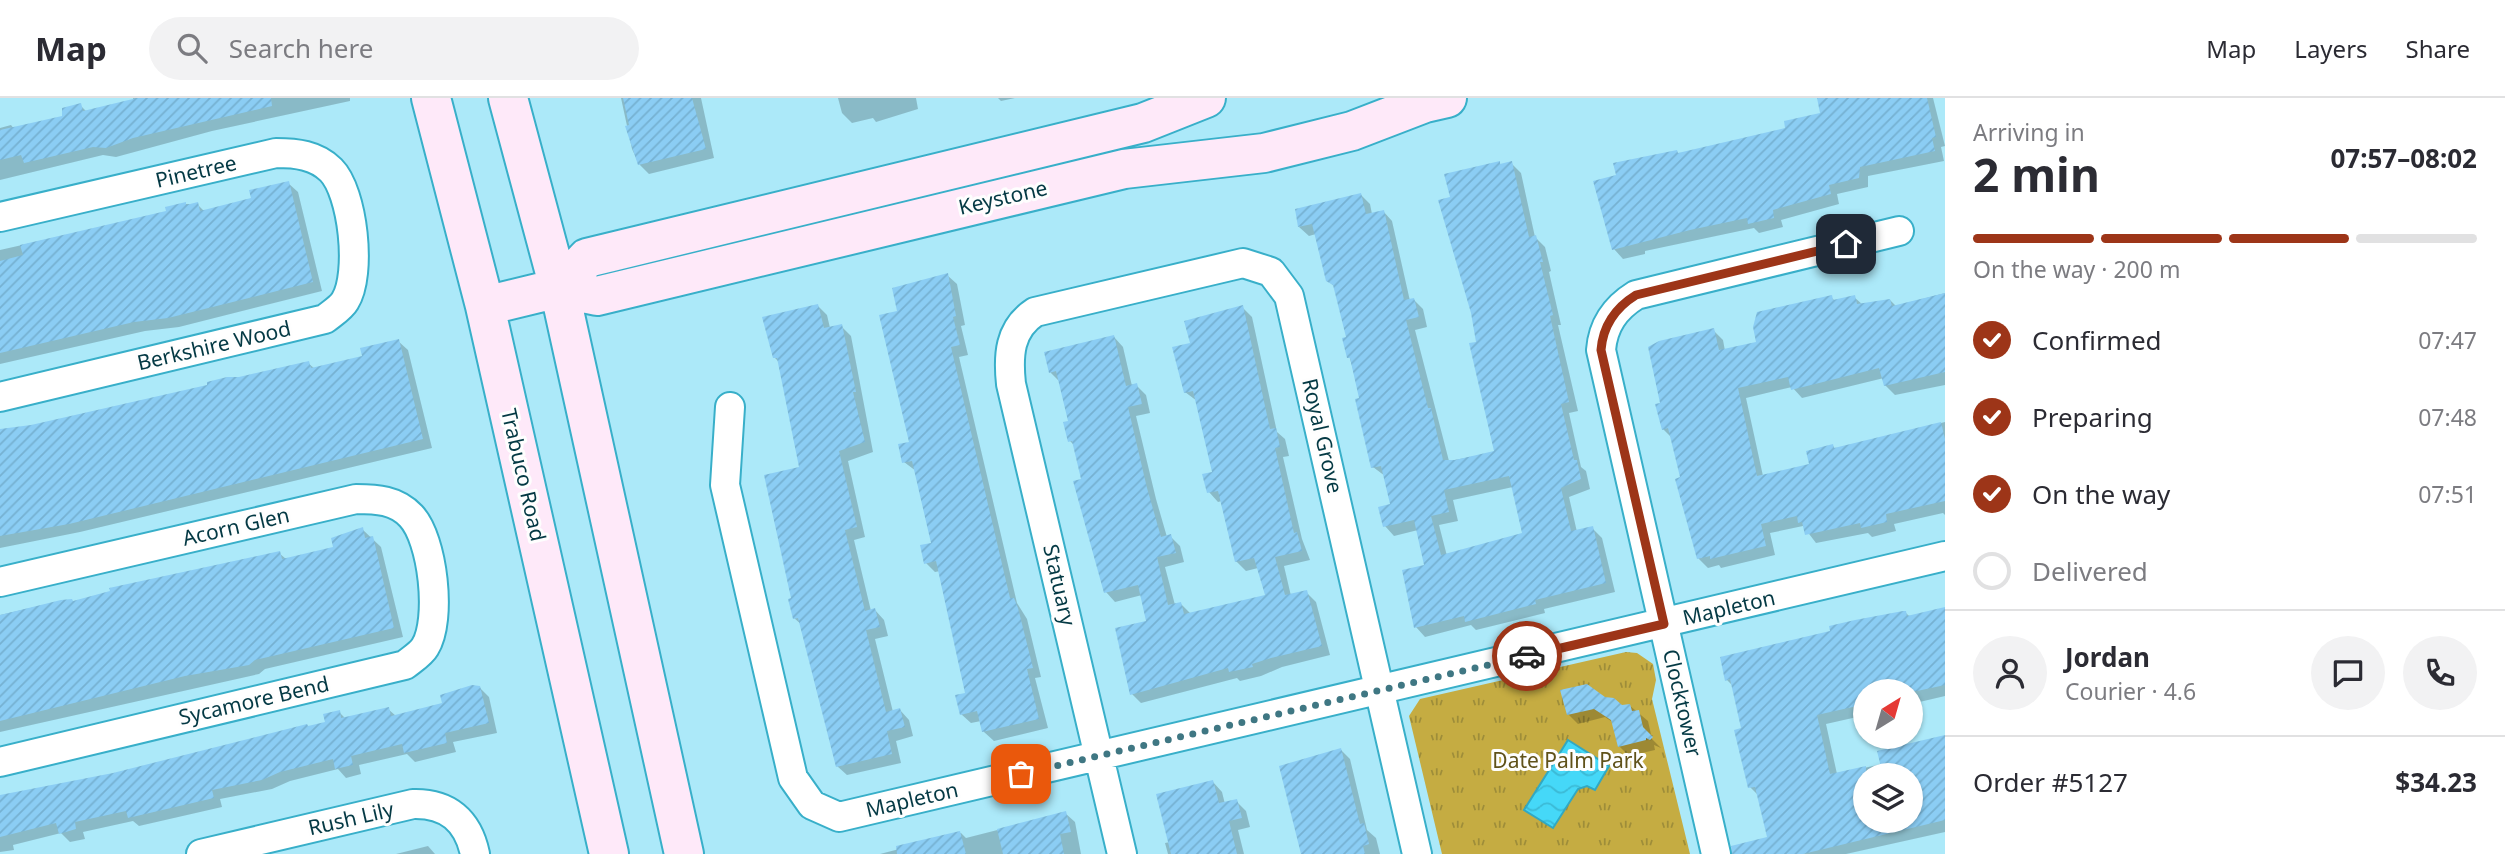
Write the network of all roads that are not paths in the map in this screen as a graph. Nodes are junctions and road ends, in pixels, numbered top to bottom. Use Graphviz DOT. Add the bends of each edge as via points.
graph roads {
  1 [pos="431,98"];
  2 [pos="508,98"];
  3 [pos="1206,98"];
  4 [pos="1447,98"];
  5 [pos="0,217"];
  6 [pos="350,225"];
  7 [pos="1899,231"];
  8 [pos="559,288"];
  9 [pos="485,306"];
  10 [pos="1025,319"];
  11 [pos="0,397"];
  12 [pos="730,407"];
  13 [pos="1945,556"];
  14 [pos="430,570"];
  15 [pos="0,582"];
  16 [pos="1664,624"];
  17 [pos="1382,691"];
  18 [pos="1099,756"];
  19 [pos="0,762"];
  20 [pos="201,854"];
  21 [pos="475,854"];
  22 [pos="608,854"];
  23 [pos="684,854"];
  24 [pos="1122,854"];
  25 [pos="1417,854"];
  26 [pos="1717,854"];
  1 -- 9 [label="street, Trabuco Road"];
  2 -- 8 [label="street"];
  3 -- 8 [label="street, Keystone" via="1143,123 587,258"];
  4 -- 8 [label="street, Keystone" via="1352,131 1264,153 1124,169 597,296"];
  5 -- 6 [label="street, Pinetree" via="276,153 301,153 333,172"];
  6 -- 11 [label="street, Berkshire Wood" via="354,279 345,302 325,319"];
  7 -- 16 [label="street, Clocktower" via="1636,295 1621,304 1609,320 1601,350"];
  8 -- 9 [label="street, Keystone"];
  8 -- 23 [label="street"];
  9 -- 22 [label="street, Trabuco Road"];
  10 -- 17 [label="street, Royal Grove" via="1058,305 1231,265 1256,265 1271,272 1292,306"];
  10 -- 18 [label="street, Statuary" via="1011,345 1011,384"];
  12 -- 18 [label="street, Mapleton" via="725,485 793,778 812,804 839,817"];
  13 -- 16 [label="street, Mapleton"];
  14 -- 15 [label="street, Acorn Glen" via="413,518 381,499 356,499"];
  14 -- 19 [label="street, Sycamore Bend" via="434,625 425,648 405,665"];
  16 -- 17 [label="street, Mapleton"];
  16 -- 26 [label="street, Clocktower"];
  17 -- 18 [label="street, Mapleton"];
  17 -- 25 [label="street, Royal Grove"];
  18 -- 24 [label="street, Statuary"];
  20 -- 21 [label="street, Rush Lily" via="413,804 444,808 458,817 468,830"];
}
